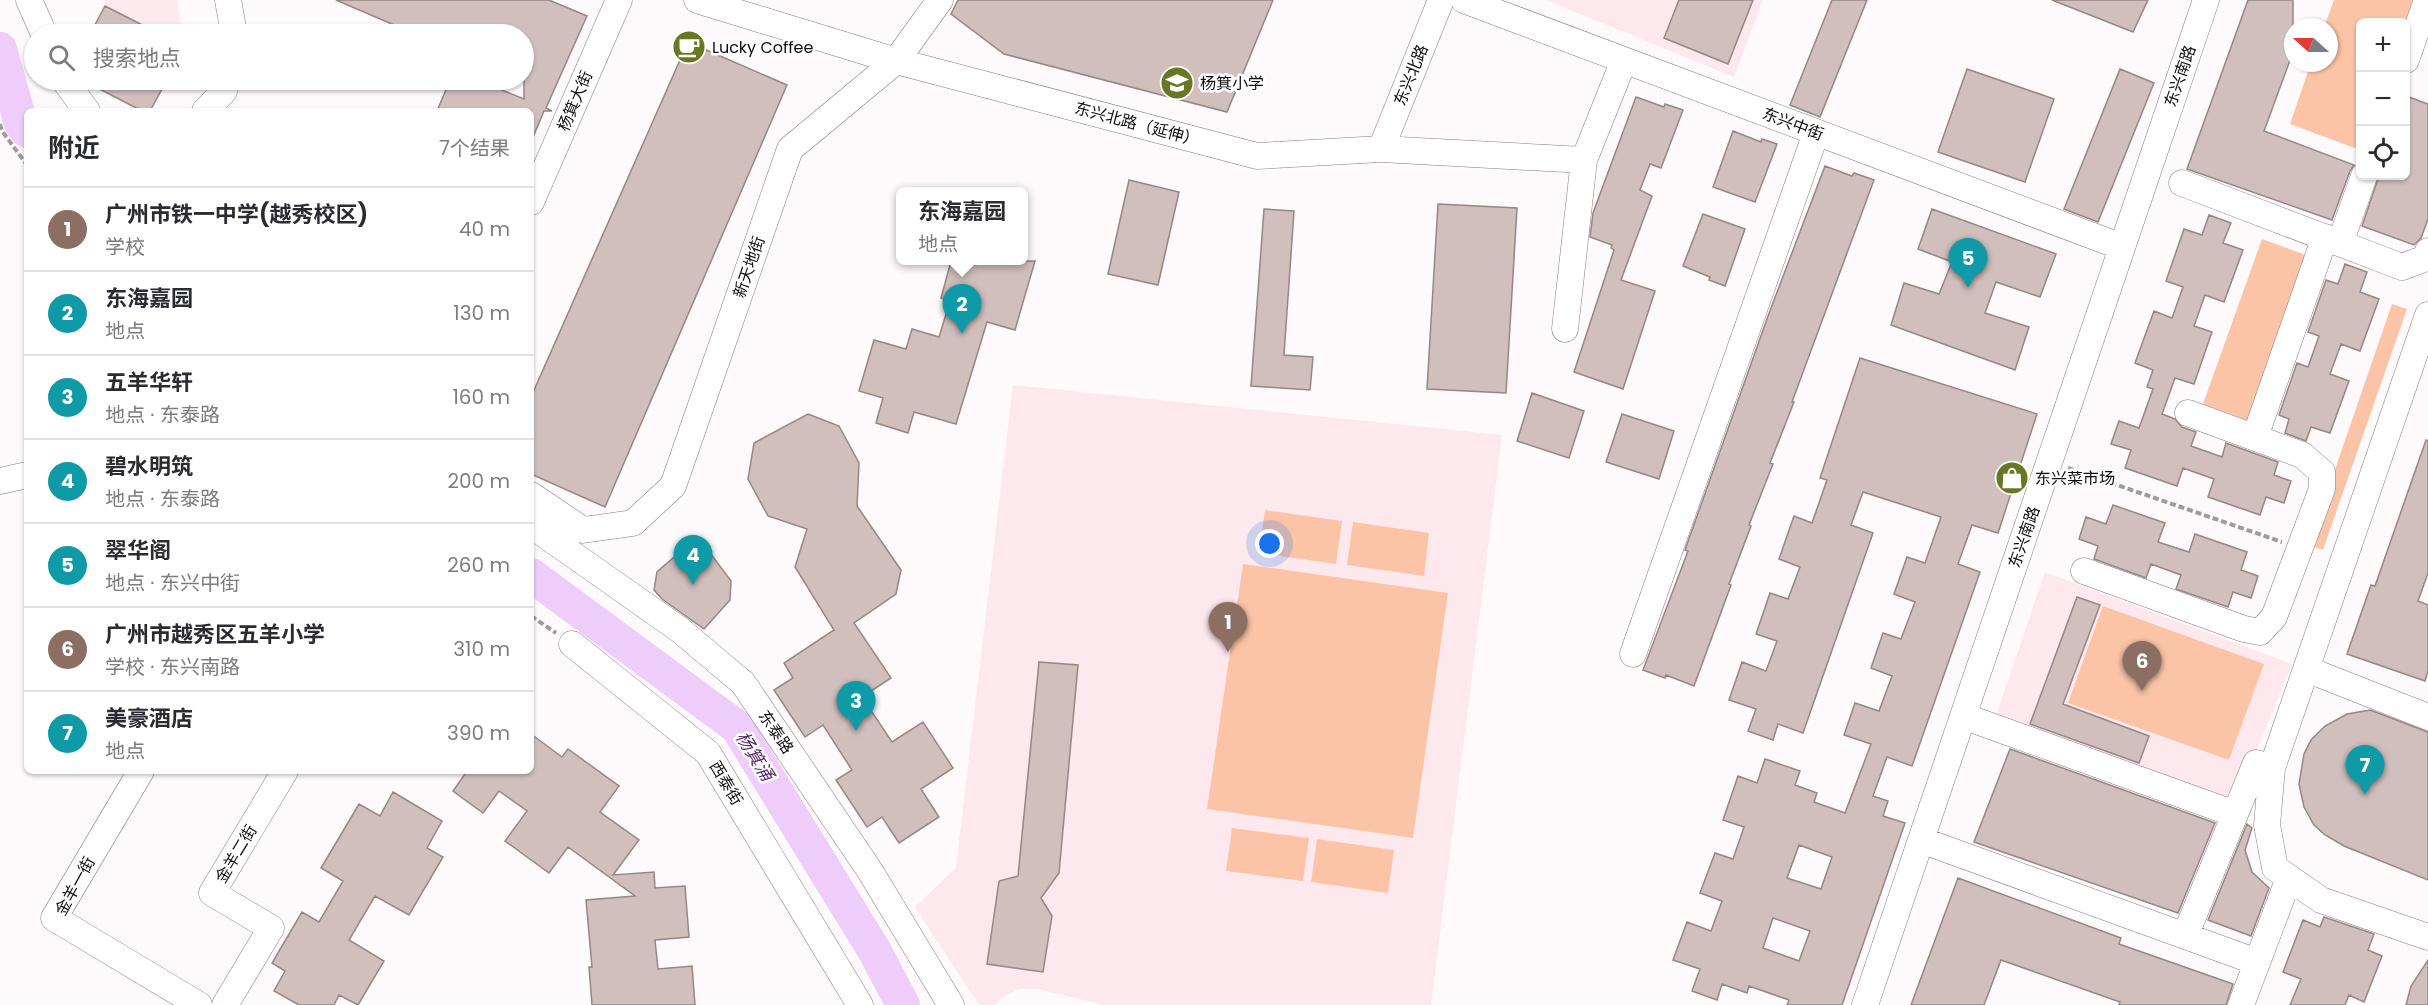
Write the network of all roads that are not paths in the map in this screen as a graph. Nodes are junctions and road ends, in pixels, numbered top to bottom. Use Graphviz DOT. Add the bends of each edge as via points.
graph roads {
  1 [pos="29,0"];
  2 [pos="228,0"];
  3 [pos="619,0"];
  4 [pos="697,0"];
  5 [pos="940,0"];
  6 [pos="1441,0"];
  7 [pos="1464,0"];
  8 [pos="2206,0"];
  9 [pos="2427,0"];
  10 [pos="40,24"];
  11 [pos="232,24"];
  12 [pos="2410,49"];
  13 [pos="1624,60"];
  14 [pos="896,61"];
  15 [pos="71,90"];
  16 [pos="224,90"];
  17 [pos="85,108"];
  18 [pos="208,108"];
  19 [pos="1816,133"];
  20 [pos="1381,149"];
  21 [pos="1584,160"];
  22 [pos="2362,180"];
  23 [pos="2182,183"];
  24 [pos="534,195"];
  25 [pos="2332,240"];
  26 [pos="2122,247"];
  27 [pos="2428,251"];
  28 [pos="2428,315"];
  29 [pos="1565,329"];
  30 [pos="2188,413"];
  31 [pos="2255,437"];
  32 [pos="24,476"];
  33 [pos="0,481"];
  34 [pos="534,497"];
  35 [pos="534,527"];
  36 [pos="2084,571"];
  37 [pos="572,644"];
  38 [pos="1633,654"];
  39 [pos="2306,669"];
  40 [pos="1963,716"];
  41 [pos="2428,717"];
  42 [pos="2272,768"];
  43 [pos="139,774"];
  44 [pos="283,774"];
  45 [pos="2235,814"];
  46 [pos="1921,840"];
  47 [pos="2289,878"];
  48 [pos="2186,936"];
  49 [pos="2428,936"];
  50 [pos="2257,962"];
  51 [pos="199,1005"];
  52 [pos="225,1005"];
  53 [pos="860,1005"];
  54 [pos="951,1005"];
  55 [pos="1865,1005"];
  56 [pos="2241,1005"];
  1 -- 10 [label="street"];
  2 -- 11 [label="street"];
  3 -- 24 [label="street, 杨箕大街"];
  4 -- 14 [label="street, 东兴北路（延伸）"];
  5 -- 14 [label="street, 新天地街"];
  6 -- 20 [label="street, 东兴北路"];
  7 -- 13 [label="street, 东兴中街"];
  8 -- 26 [label="street, 东兴南路"];
  9 -- 12 [label="street"];
  13 -- 19 [label="street, 东兴中街"];
  13 -- 21 [label="street"];
  14 -- 20 [label="street, 东兴北路（延伸）" via="1257,156"];
  14 -- 34 [label="street, 新天地街" via="790,149 673,486 633,524 583,530"];
  15 -- 17 [label="street"];
  16 -- 18 [label="street"];
  19 -- 26 [label="street, 东兴中街"];
  19 -- 38 [label="street"];
  20 -- 21 [label="street, 东兴北路（延伸）"];
  21 -- 29 [label="street"];
  22 -- 25 [label="street"];
  23 -- 25 [label="street"];
  25 -- 27 [label="street" via="2402,267 2426,258"];
  25 -- 31 [label="street"];
  26 -- 40 [label="street, 东兴南路"];
  28 -- 39 [label="street"];
  30 -- 31 [label="street"];
  31 -- 36 [label="street" via="2302,455 2322,472 2322,489 2274,617 2260,632"];
  32 -- 33 [label="street"];
  35 -- 54 [label="street, 东泰路" via="680,630 743,683 870,870"];
  37 -- 53 [label="street, 西泰街" via="708,753"];
  39 -- 41 [label="street"];
  39 -- 42 [label="street"];
  40 -- 45 [label="street"];
  40 -- 46 [label="street, 东兴南路"];
  42 -- 45 [label="street" via="2256,764"];
  42 -- 47 [label="street" via="2266,825 2275,868"];
  43 -- 51 [label="street, 金羊一街" via="54,918"];
  44 -- 52 [label="street, 金羊二街" via="212,893 271,928"];
  45 -- 48 [label="street"];
  46 -- 48 [label="street"];
  46 -- 55 [label="street, 东兴南路"];
  47 -- 49 [label="street" via="2321,900"];
  47 -- 50 [label="street"];
  48 -- 50 [label="street"];
  50 -- 56 [label="street"];
}
